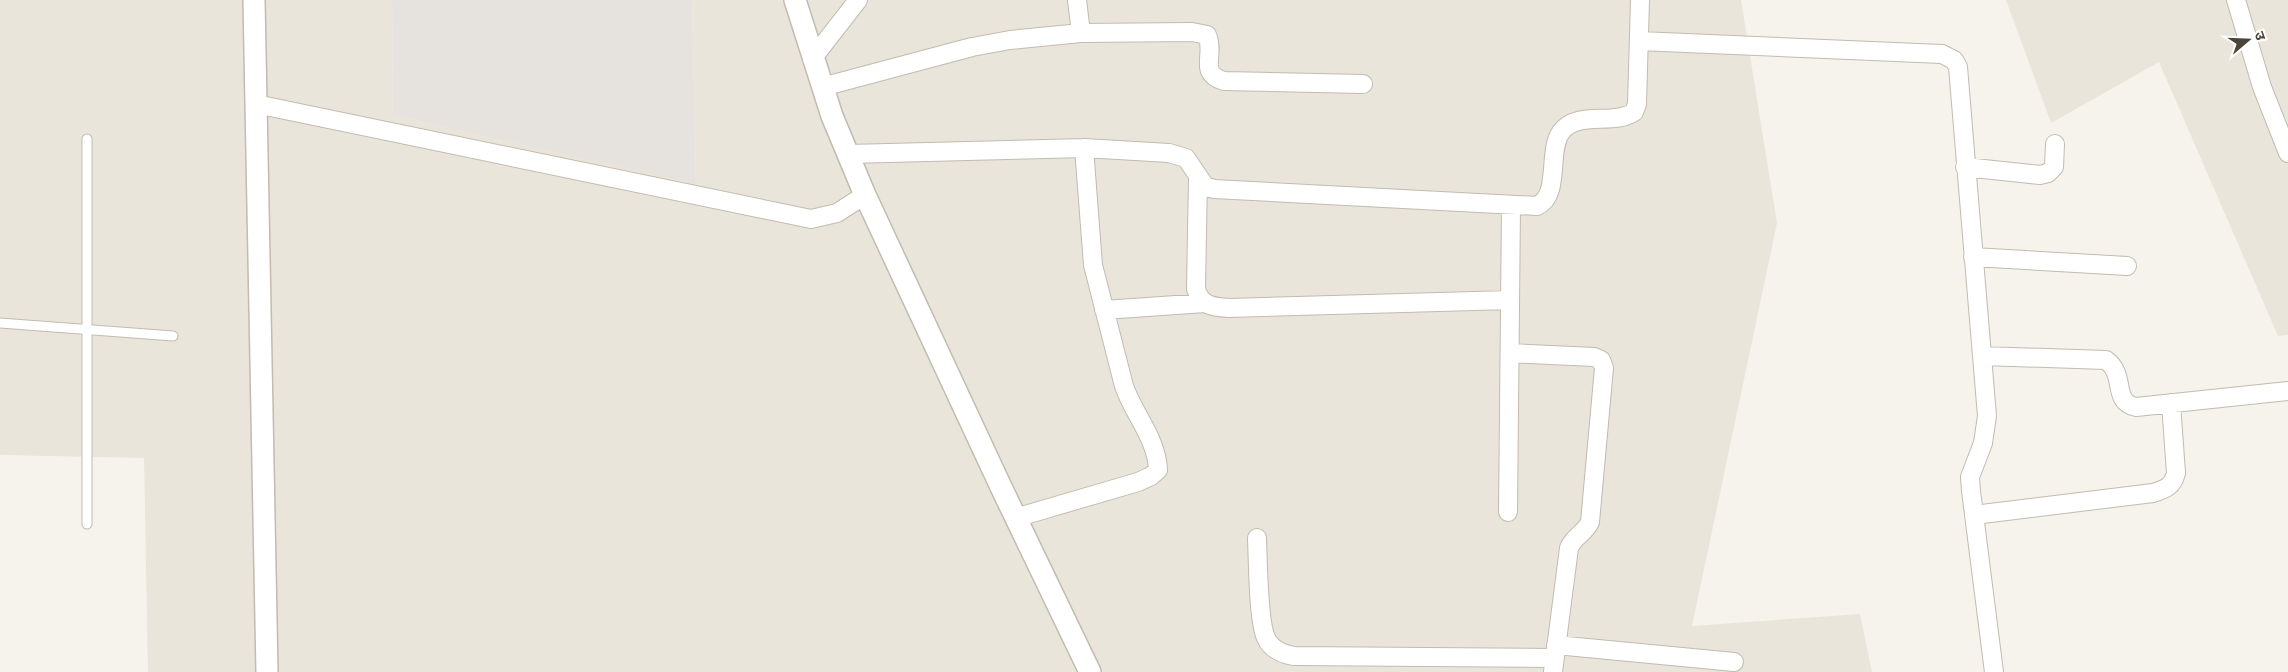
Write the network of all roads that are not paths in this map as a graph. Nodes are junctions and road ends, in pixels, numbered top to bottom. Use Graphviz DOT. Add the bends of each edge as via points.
graph roads {
  1 [pos="254,0"];
  2 [pos="795,0"];
  3 [pos="858,0"];
  4 [pos="1077,0"];
  5 [pos="1640,0"];
  6 [pos="2236,0"];
  7 [pos="1081,33"];
  8 [pos="1639,41"];
  9 [pos="812,60"];
  10 [pos="1363,84"];
  11 [pos="822,87"];
  12 [pos="256,104"];
  13 [pos="87,139"];
  14 [pos="2055,144"];
  15 [pos="1084,148"];
  16 [pos="2288,153"];
  17 [pos="848,154"];
  18 [pos="1965,167"];
  19 [pos="1198,177"];
  20 [pos="865,195"];
  21 [pos="1511,205"];
  22 [pos="1973,257"];
  23 [pos="2127,266"];
  24 [pos="1510,300"];
  25 [pos="1205,303"];
  26 [pos="1104,310"];
  27 [pos="0,323"];
  28 [pos="86,329"];
  29 [pos="173,336"];
  30 [pos="1510,353"];
  31 [pos="1982,356"];
  32 [pos="2288,391"];
  33 [pos="2172,403"];
  34 [pos="1508,512"];
  35 [pos="1974,515"];
  36 [pos="1015,518"];
  37 [pos="88,524"];
  38 [pos="1257,538"];
  39 [pos="1555,659"];
  40 [pos="1734,662"];
  41 [pos="267,672"];
  42 [pos="1090,672"];
  43 [pos="1994,672"];
  1 -- 12 [label="street"];
  2 -- 9 [label="street"];
  3 -- 9 [label="street"];
  4 -- 7 [label="street"];
  5 -- 8 [label="street"];
  6 -- 16 [label="street" via="2262,87"];
  7 -- 10 [label="street" via="1207,35 1210,41 1210,73 1224,82"];
  7 -- 11 [label="street" via="989,43"];
  8 -- 18 [label="street" via="1949,56 1958,67"];
  8 -- 21 [label="street" via="1634,112 1619,118 1574,122 1567,126 1558,140 1550,193 1544,202 1537,206"];
  9 -- 11 [label="street"];
  11 -- 17 [label="street"];
  12 -- 20 [label="street" via="811,218 837,213"];
  12 -- 41 [label="street"];
  13 -- 28 [label="lane"];
  14 -- 18 [label="street" via="2054,167 2048,173 2040,175"];
  15 -- 17 [label="street"];
  15 -- 19 [label="street" via="1178,155 1186,158"];
  15 -- 26 [label="street" via="1093,265"];
  17 -- 20 [label="street"];
  18 -- 22 [label="street"];
  19 -- 21 [label="street" via="1205,186 1231,191"];
  19 -- 25 [label="street" via="1196,289"];
  20 -- 36 [label="street"];
  21 -- 24 [label="street"];
  22 -- 23 [label="street"];
  22 -- 31 [label="street"];
  24 -- 25 [label="street" via="1228,308"];
  24 -- 30 [label="street"];
  25 -- 26 [label="street"];
  26 -- 36 [label="street" via="1124,386 1154,446 1158,470 1138,482"];
  27 -- 28 [label="lane"];
  28 -- 29 [label="lane"];
  28 -- 37 [label="lane"];
  30 -- 34 [label="street"];
  30 -- 39 [label="street" via="1594,357 1601,360 1604,368 1590,522 1587,529 1573,539 1569,548"];
  31 -- 33 [label="street" via="2106,360 2118,373 2121,399 2127,405"];
  31 -- 35 [label="street" via="1986,423 1984,443 1970,477"];
  32 -- 33 [label="street"];
  33 -- 35 [label="street" via="2176,473 2174,482 2166,489"];
  35 -- 43 [label="street"];
  36 -- 42 [label="street"];
  38 -- 39 [label="street" via="1266,637 1283,654"];
  39 -- 40 [label="street"];
}
